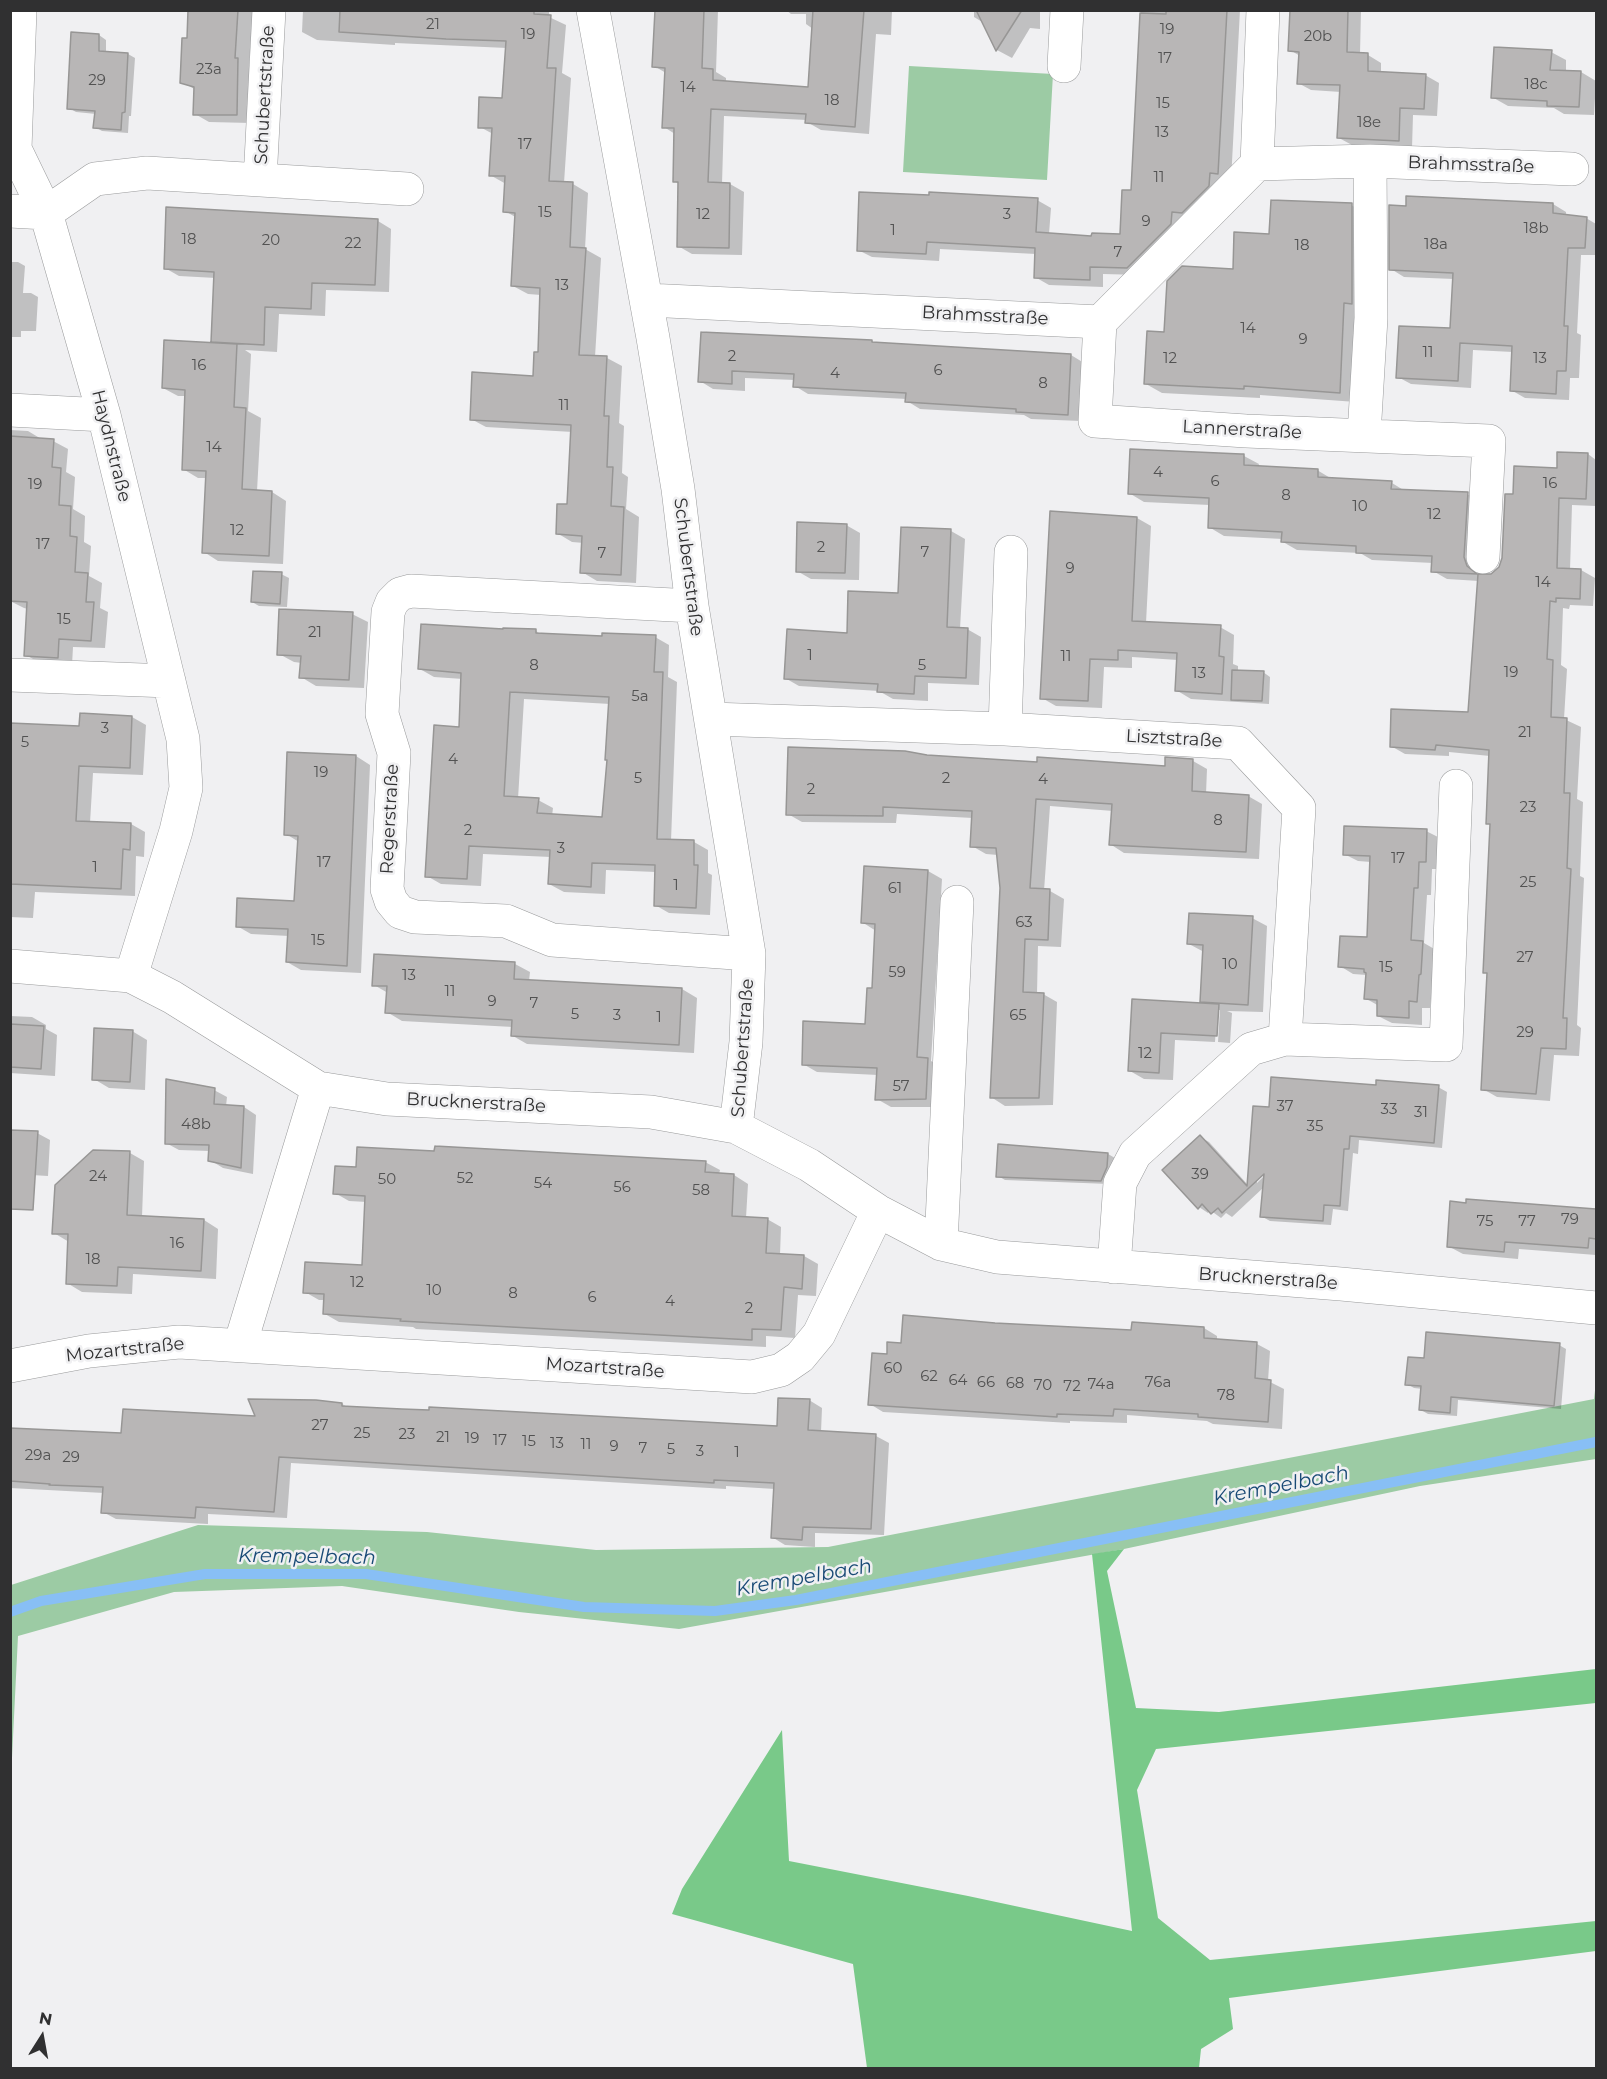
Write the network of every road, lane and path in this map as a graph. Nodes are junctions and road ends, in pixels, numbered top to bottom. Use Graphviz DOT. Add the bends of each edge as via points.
graph roads {
  1 [pos="20,10"];
  2 [pos="269,10"];
  3 [pos="593,10"];
  4 [pos="1067,10"];
  5 [pos="1263,10"];
  6 [pos="1064,66"];
  7 [pos="1370,161"];
  8 [pos="1257,164"];
  9 [pos="1572,169"];
  10 [pos="261,180"];
  11 [pos="407,189"];
  12 [pos="10,210"];
  13 [pos="46,213"];
  14 [pos="647,300"];
  15 [pos="1100,322"];
  16 [pos="10,410"];
  17 [pos="104,415"];
  18 [pos="1364,435"];
  19 [pos="1011,552"];
  20 [pos="1484,557"];
  21 [pos="692,606"];
  22 [pos="10,675"];
  23 [pos="170,681"];
  24 [pos="711,719"];
  25 [pos="1005,729"];
  26 [pos="1456,786"];
  27 [pos="957,902"];
  28 [pos="749,954"];
  29 [pos="10,966"];
  30 [pos="131,976"];
  31 [pos="1285,1039"];
  32 [pos="318,1088"];
  33 [pos="736,1127"];
  34 [pos="878,1211"];
  35 [pos="941,1244"];
  36 [pos="1114,1267"];
  37 [pos="1596,1308"];
  38 [pos="240,1345"];
  39 [pos="10,1366"];
  1 -- 13 [label="street, Haydnstraße" via="15,149"];
  2 -- 10 [label="street, Schubertstraße"];
  3 -- 14 [label="street, Schubertstraße"];
  4 -- 6 [label="street"];
  5 -- 8 [label="street"];
  7 -- 8 [label="street, Brahmsstraße"];
  7 -- 9 [label="street, Brahmsstraße"];
  7 -- 18 [label="street" via="1371,318"];
  8 -- 15 [label="street"];
  10 -- 11 [label="street"];
  10 -- 13 [label="street" via="147,173 95,179"];
  12 -- 13 [label="street"];
  13 -- 17 [label="street, Haydnstraße"];
  14 -- 15 [label="street, Brahmsstraße"];
  14 -- 21 [label="street, Schubertstraße" via="678,489"];
  15 -- 18 [label="street, Lannerstraße" via="1095,421"];
  16 -- 17 [label="street"];
  17 -- 23 [label="street, Haydnstraße"];
  18 -- 20 [label="street, Lannerstraße" via="1489,441"];
  19 -- 25 [label="street"];
  21 -- 24 [label="street, Schubertstraße"];
  21 -- 28 [label="street, Regerstraße" via="411,591 400,594 388,612 382,714 394,753 387,889 400,912 415,917 506,921 552,940"];
  22 -- 23 [label="street"];
  23 -- 30 [label="street, Haydnstraße" via="183,739 186,788"];
  24 -- 25 [label="street, Lisztstraße"];
  24 -- 28 [label="street, Schubertstraße"];
  25 -- 31 [label="street, Lisztstraße" via="1238,743 1299,808"];
  26 -- 31 [label="street" via="1446,1045"];
  27 -- 35 [label="street"];
  28 -- 33 [label="street, Schubertstraße" via="746,1042"];
  29 -- 30 [label="street, Brucknerstraße"];
  30 -- 32 [label="street, Brucknerstraße" via="172,997"];
  31 -- 36 [label="street" via="1251,1049 1135,1154 1120,1183"];
  32 -- 33 [label="street, Brucknerstraße" via="387,1099 651,1112"];
  32 -- 38 [label="street"];
  33 -- 34 [label="street, Brucknerstraße" via="809,1165"];
  34 -- 35 [label="street, Brucknerstraße"];
  34 -- 38 [label="street, Mozartstraße" via="819,1334 800,1357 781,1370 752,1377"];
  35 -- 36 [label="street, Brucknerstraße" via="997,1257"];
  36 -- 37 [label="street, Brucknerstraße"];
  38 -- 39 [label="street, Mozartstraße" via="179,1342 89,1351"];
}
